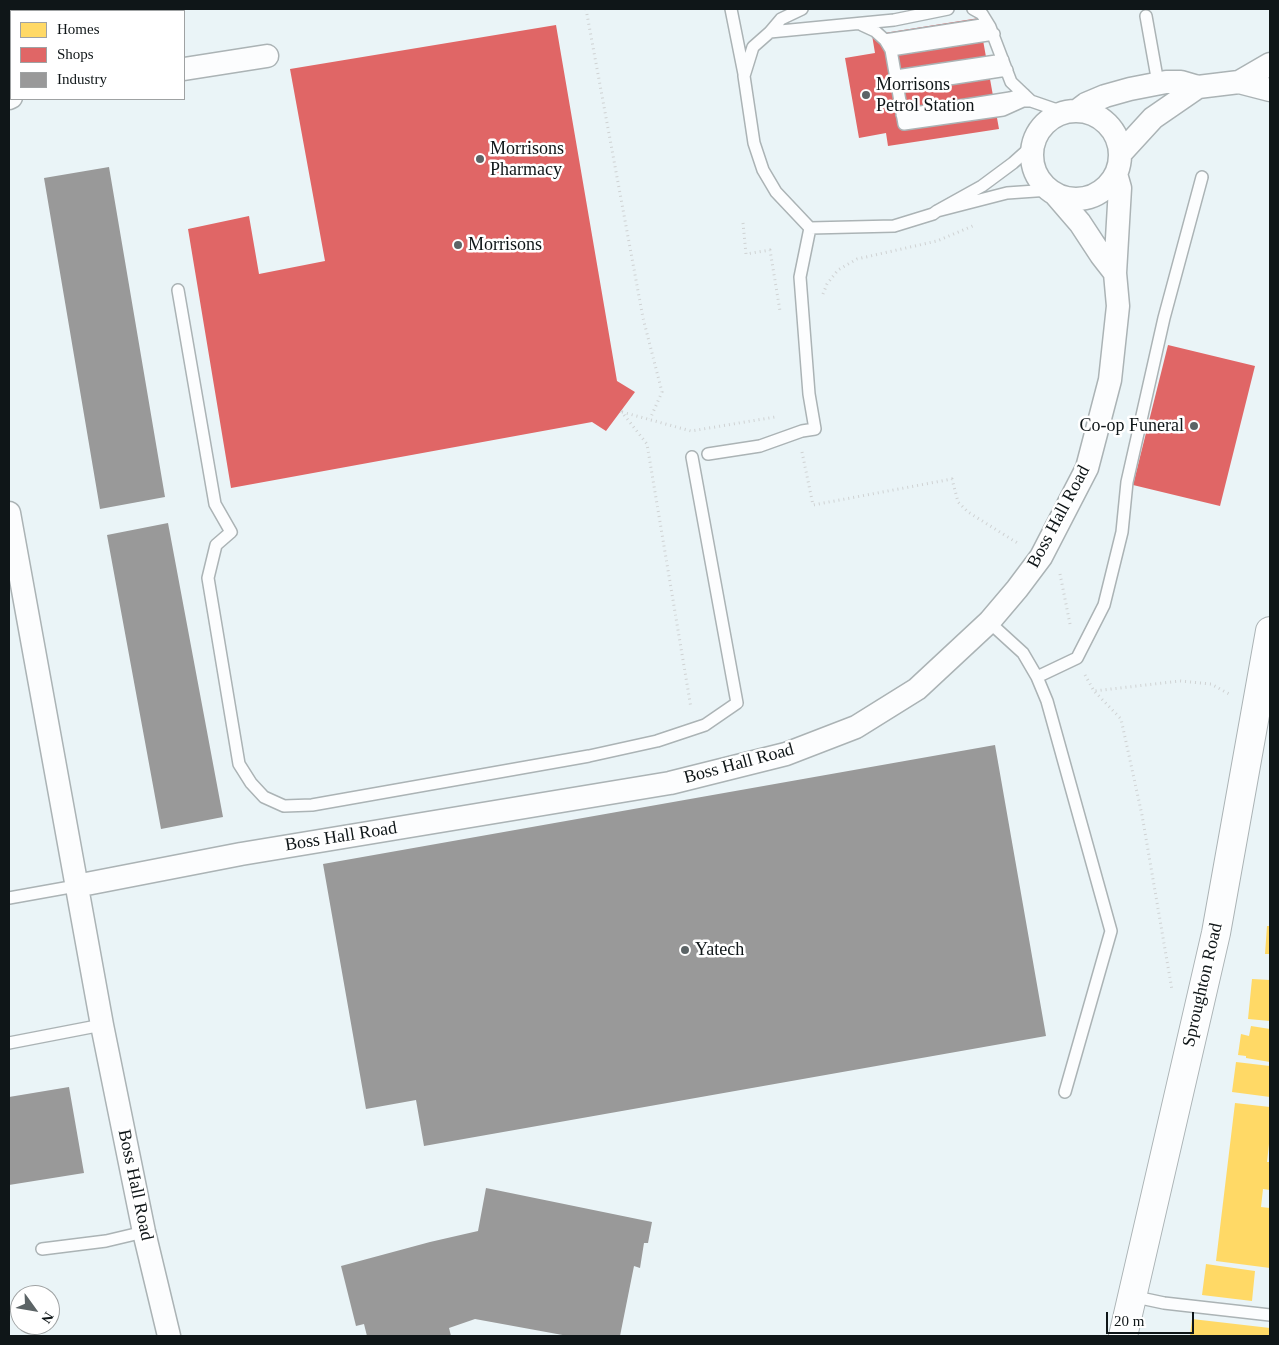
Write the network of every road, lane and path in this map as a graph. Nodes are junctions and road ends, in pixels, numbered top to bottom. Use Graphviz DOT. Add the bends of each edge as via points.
graph roads {
  1 [pos="586,9"];
  2 [pos="731,9"];
  3 [pos="778,9"];
  4 [pos="802,9"];
  5 [pos="948,9"];
  6 [pos="1146,16"];
  7 [pos="984,18"];
  8 [pos="860,24"];
  9 [pos="770,32"];
  10 [pos="888,45"];
  11 [pos="267,56"];
  12 [pos="1270,64"];
  13 [pos="1005,65"];
  14 [pos="185,69"];
  15 [pos="744,76"];
  16 [pos="896,81"];
  17 [pos="1239,82"];
  18 [pos="1158,83"];
  19 [pos="1198,87"];
  20 [pos="1270,90"];
  21 [pos="1028,97"];
  22 [pos="1070,111"];
  23 [pos="1033,145"];
  24 [pos="1118,164"];
  25 [pos="1202,176"];
  26 [pos="1052,192"];
  27 [pos="937,211"];
  28 [pos="977,224"];
  29 [pos="810,228"];
  30 [pos="1115,273"];
  31 [pos="178,290"];
  32 [pos="821,298"];
  33 [pos="783,416"];
  34 [pos="650,419"];
  35 [pos="708,454"];
  36 [pos="692,458"];
  37 [pos="968,512"];
  38 [pos="9,515"];
  39 [pos="1041,557"];
  40 [pos="989,622"];
  41 [pos="1270,631"];
  42 [pos="1077,658"];
  43 [pos="1037,677"];
  44 [pos="1094,692"];
  45 [pos="1255,708"];
  46 [pos="695,728"];
  47 [pos="76,886"];
  48 [pos="9,898"];
  49 [pos="1172,996"];
  50 [pos="102,1025"];
  51 [pos="9,1043"];
  52 [pos="1065,1092"];
  53 [pos="144,1232"];
  54 [pos="42,1250"];
  55 [pos="1131,1296"];
  56 [pos="1270,1315"];
  57 [pos="169,1336"];
  58 [pos="1123,1336"];
  1 -- 34 [label="path" via="643,318 662,392"];
  2 -- 15 [label="lane"];
  3 -- 9 [label="lane"];
  4 -- 9 [label="lane" via="781,19"];
  5 -- 8 [label="lane"];
  6 -- 18 [label="lane"];
  7 -- 10 [label="lane"];
  7 -- 13 [label="lane"];
  8 -- 9 [label="lane"];
  8 -- 10 [label="lane" via="875,31"];
  9 -- 15 [label="lane" via="754,47"];
  10 -- 16 [label="lane"];
  11 -- 14 [label="street"];
  12 -- 17 [label="street"];
  13 -- 16 [label="lane"];
  13 -- 21 [label="lane" via="1011,82"];
  15 -- 29 [label="lane" via="754,143 763,170 776,192"];
  16 -- 21 [label="lane" via="902,114"];
  17 -- 19 [label="street"];
  17 -- 20 [label="street"];
  18 -- 19 [label="street" via="1181,82"];
  18 -- 22 [label="street" via="1130,88"];
  19 -- 24 [label="street" via="1153,118"];
  21 -- 22 [label="lane"];
  22 -- 23 [label="street" via="1049,119 1038,131"];
  22 -- 24 [label="street" via="1092,113 1105,121 1115,133 1120,147"];
  23 -- 26 [label="street" via="1032,160 1036,174"];
  23 -- 27 [label="lane" via="982,186"];
  24 -- 26 [label="street" via="1108,186 1096,194 1076,199"];
  24 -- 30 [label="street, Boss Hall Road" via="1120,188"];
  25 -- 42 [label="lane" via="1160,337 1127,482 1122,532 1104,605"];
  26 -- 27 [label="lane" via="1007,193"];
  26 -- 30 [label="street" via="1080,223"];
  27 -- 29 [label="lane" via="894,226"];
  28 -- 32 [label="path" via="937,241 857,259 838,270"];
  29 -- 35 [label="lane" via="800,277 809,394 815,428 773,442"];
  30 -- 39 [label="street, Boss Hall Road" via="1118,306 1110,380 1087,468"];
  31 -- 46 [label="lane" via="215,504 231,532 216,546 208,578 239,764 264,797 284,806 312,806 588,756"];
  33 -- 34 [label="path" via="691,431"];
  34 -- 46 [label="path" via="620,411 647,444"];
  36 -- 46 [label="lane" via="737,703 705,725"];
  37 -- 39 [label="path"];
  38 -- 47 [label="street, Boss Hall Road"];
  39 -- 40 [label="street, Boss Hall Road"];
  39 -- 42 [label="path" via="1061,575"];
  40 -- 43 [label="lane" via="1023,653"];
  40 -- 47 [label="street, Boss Hall Road" via="917,689 856,727 786,754 670,783 241,854"];
  41 -- 45 [label="street, Sproughton Road"];
  42 -- 43 [label="lane"];
  42 -- 44 [label="path"];
  43 -- 52 [label="lane" via="1047,701 1112,931"];
  44 -- 45 [label="path" via="1180,681 1211,684"];
  44 -- 49 [label="path" via="1121,719 1142,816"];
  45 -- 55 [label="street, Sproughton Road" via="1216,933"];
  47 -- 48 [label="lane, Boss Hall Road"];
  47 -- 50 [label="street, Boss Hall Road"];
  50 -- 51 [label="lane"];
  50 -- 53 [label="street, Boss Hall Road"];
  53 -- 54 [label="lane"];
  53 -- 57 [label="street, Boss Hall Road"];
  55 -- 56 [label="lane"];
  55 -- 58 [label="street, Sproughton Road"];
}
